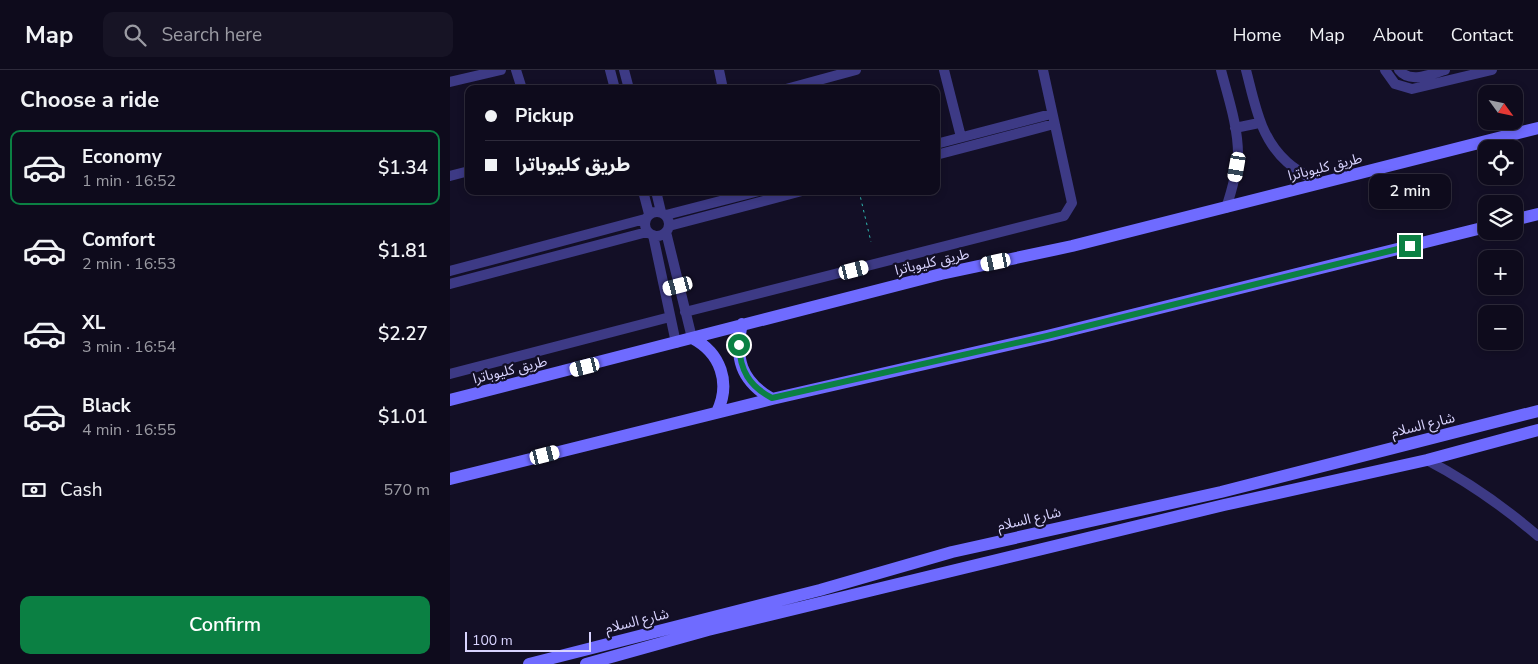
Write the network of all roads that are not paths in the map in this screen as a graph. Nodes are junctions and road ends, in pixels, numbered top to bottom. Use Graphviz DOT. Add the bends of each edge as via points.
graph roads {
  1 [pos="501,70"];
  2 [pos="516,70"];
  3 [pos="610,70"];
  4 [pos="624,70"];
  5 [pos="719,70"];
  6 [pos="856,70"];
  7 [pos="944,70"];
  8 [pos="1043,70"];
  9 [pos="1221,70"];
  10 [pos="1246,70"];
  11 [pos="1385,70"];
  12 [pos="1399,70"];
  13 [pos="1445,70"];
  14 [pos="1492,70"];
  15 [pos="821,75"];
  16 [pos="450,82"];
  17 [pos="521,85"];
  18 [pos="614,85"];
  19 [pos="628,85"];
  20 [pos="722,85"];
  21 [pos="796,85"];
  22 [pos="1053,119"];
  23 [pos="1260,123"];
  24 [pos="1235,128"];
  25 [pos="1538,128"];
  26 [pos="972,134"];
  27 [pos="961,137"];
  28 [pos="940,143"];
  29 [pos="974,145"];
  30 [pos="940,154"];
  31 [pos="465,172"];
  32 [pos="450,176"];
  33 [pos="1320,184"];
  34 [pos="644,195"];
  35 [pos="657,195"];
  36 [pos="741,195"];
  37 [pos="753,195"];
  38 [pos="787,195"];
  39 [pos="753,204"];
  40 [pos="1226,208"];
  41 [pos="663,214"];
  42 [pos="1538,214"];
  43 [pos="647,217"];
  44 [pos="1523,218"];
  45 [pos="667,229"];
  46 [pos="1478,229"];
  47 [pos="650,234"];
  48 [pos="521,252"];
  49 [pos="524,264"];
  50 [pos="450,271"];
  51 [pos="450,284"];
  52 [pos="678,286"];
  53 [pos="665,289"];
  54 [pos="685,312"];
  55 [pos="670,318"];
  56 [pos="742,324"];
  57 [pos="692,338"];
  58 [pos="676,343"];
  59 [pos="450,374"];
  60 [pos="772,398"];
  61 [pos="450,400"];
  62 [pos="1538,411"];
  63 [pos="717,412"];
  64 [pos="1538,430"];
  65 [pos="1427,460"];
  66 [pos="450,479"];
  67 [pos="1220,492"];
  68 [pos="1224,505"];
  69 [pos="1538,536"];
  70 [pos="529,664"];
  71 [pos="586,664"];
  1 -- 16 [label="street"];
  2 -- 17 [label="street"];
  3 -- 18 [label="street"];
  4 -- 19 [label="street"];
  5 -- 20 [label="street"];
  6 -- 15 [label="street"];
  7 -- 27 [label="street"];
  8 -- 22 [label="street"];
  9 -- 24 [label="street"];
  10 -- 23 [label="street"];
  11 -- 14 [label="street" via="1395,84 1412,89"];
  12 -- 13 [label="street" via="1404,76 1414,78"];
  15 -- 21 [label="street"];
  22 -- 26 [label="street"];
  22 -- 29 [label="street"];
  22 -- 54 [label="street" via="1072,203 1061,218"];
  23 -- 24 [label="street"];
  23 -- 33 [label="street" via="1279,154"];
  24 -- 40 [label="street" via="1237,167"];
  25 -- 33 [label="main road, طريق كليوباترا"];
  26 -- 27 [label="street"];
  26 -- 29 [label="street"];
  27 -- 28 [label="street"];
  29 -- 30 [label="street"];
  31 -- 32 [label="street"];
  33 -- 40 [label="main road, طريق كليوباترا"];
  34 -- 43 [label="street"];
  35 -- 41 [label="street"];
  36 -- 41 [label="street"];
  37 -- 39 [label="street"];
  38 -- 39 [label="street"];
  39 -- 45 [label="street"];
  40 -- 56 [label="main road, طريق كليوباترا"];
  41 -- 43 [label="street" via="656,211"];
  41 -- 45 [label="street"];
  42 -- 44 [label="main road"];
  43 -- 47 [label="street" via="645,227"];
  43 -- 48 [label="street"];
  45 -- 47 [label="street" via="660,236"];
  45 -- 52 [label="street"];
  46 -- 60 [label="main road" via="1047,336"];
  47 -- 49 [label="street"];
  47 -- 53 [label="street"];
  48 -- 49 [label="street"];
  48 -- 50 [label="street"];
  49 -- 51 [label="street"];
  52 -- 53 [label="street"];
  52 -- 54 [label="street"];
  53 -- 55 [label="street"];
  54 -- 57 [label="street"];
  55 -- 58 [label="street"];
  55 -- 59 [label="street"];
  56 -- 57 [label="main road, طريق كليوباترا"];
  56 -- 60 [label="main road" via="740,356 744,373"];
  57 -- 58 [label="main road, طريق كليوباترا"];
  57 -- 63 [label="main road" via="710,351 722,370 724,392"];
  58 -- 61 [label="main road, طريق كليوباترا"];
  60 -- 63 [label="main road"];
  62 -- 67 [label="main road, شارع السلام"];
  63 -- 66 [label="main road"];
  64 -- 65 [label="main road, شارع السلام"];
  65 -- 68 [label="main road, شارع السلام"];
  65 -- 69 [label="street" via="1474,486"];
  67 -- 68 [label="main road"];
  67 -- 70 [label="main road, شارع السلام" via="952,552 820,590"];
  68 -- 71 [label="main road, شارع السلام" via="717,628"];
}
